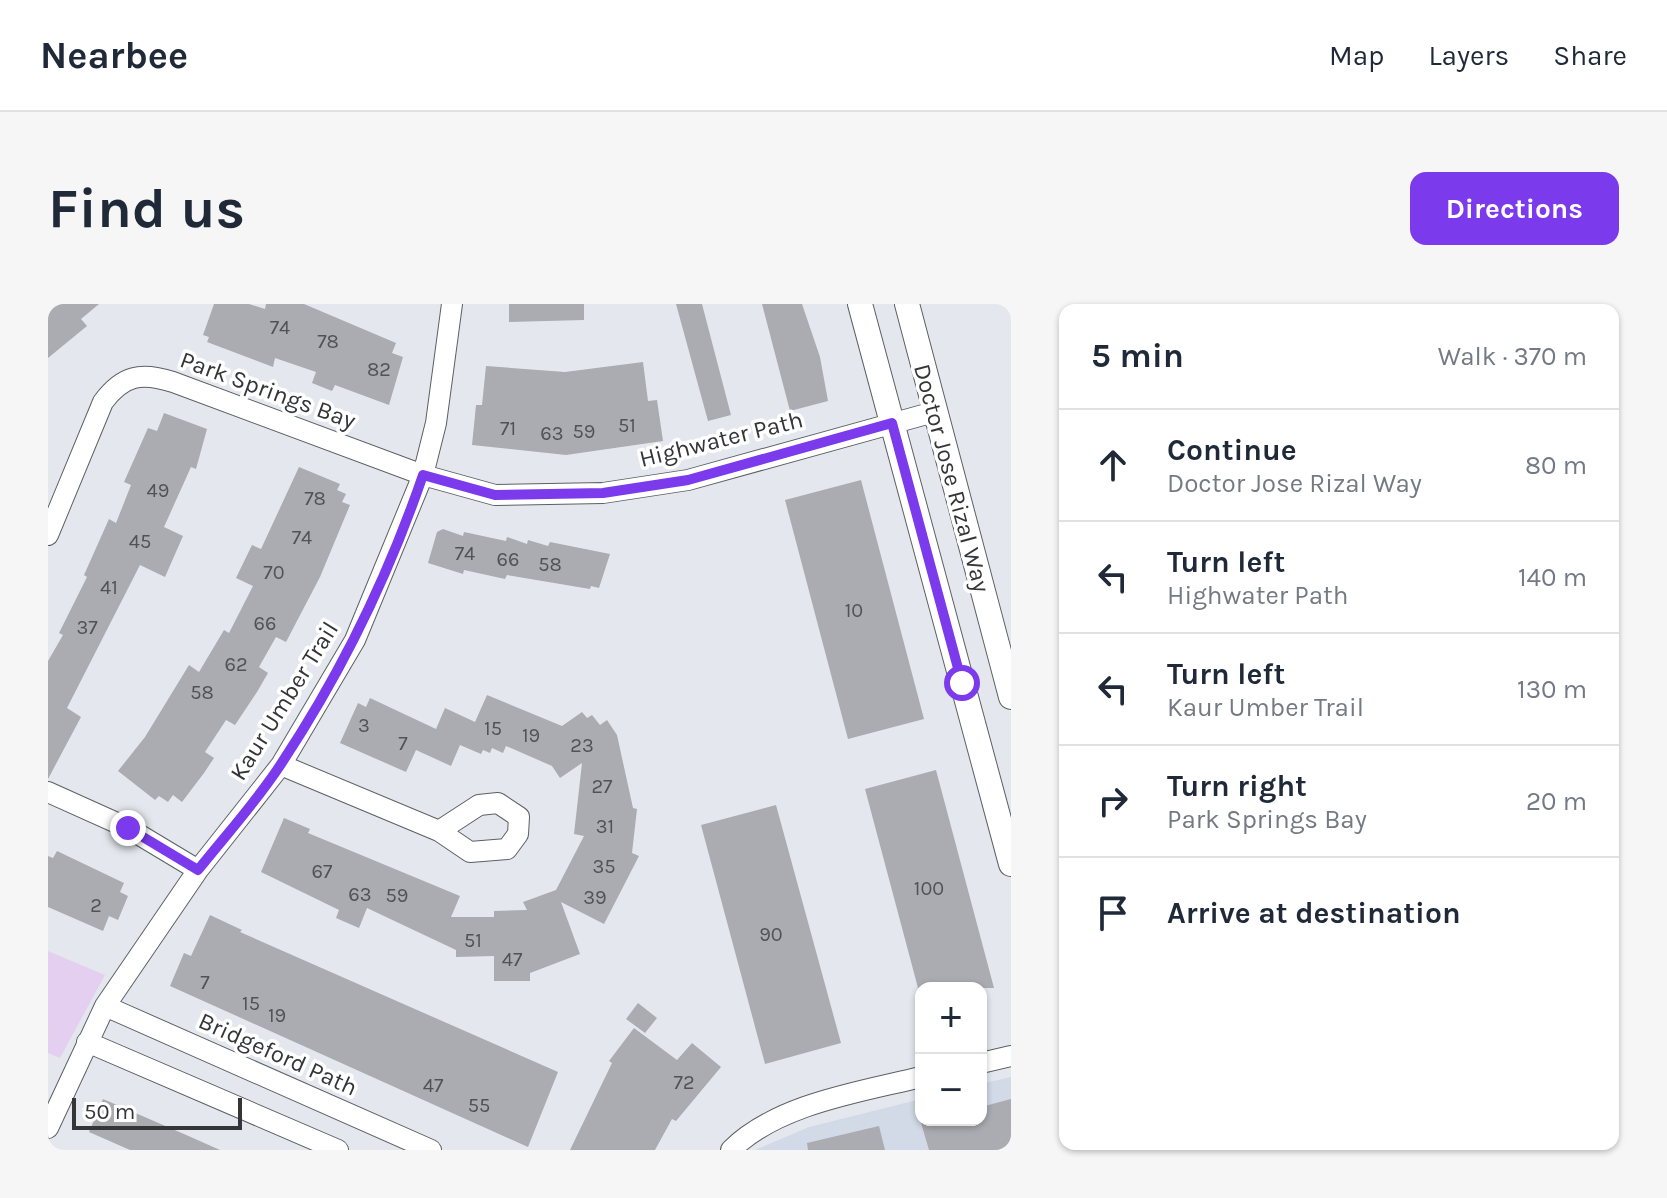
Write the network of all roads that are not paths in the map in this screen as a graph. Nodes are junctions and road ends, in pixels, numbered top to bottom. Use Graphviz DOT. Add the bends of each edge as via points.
graph roads {
  1 [pos="452,304"];
  2 [pos="860,304"];
  3 [pos="907,304"];
  4 [pos="934,412"];
  5 [pos="892,423"];
  6 [pos="423,475"];
  7 [pos="48,535"];
  8 [pos="1011,697"];
  9 [pos="281,765"];
  10 [pos="48,792"];
  11 [pos="439,831"];
  12 [pos="1011,864"];
  13 [pos="198,870"];
  14 [pos="105,1006"];
  15 [pos="87,1042"];
  16 [pos="1011,1056"];
  17 [pos="987,1062"];
  18 [pos="915,1079"];
  19 [pos="48,1128"];
  20 [pos="338,1150"];
  21 [pos="431,1150"];
  22 [pos="731,1150"];
  1 -- 6 [label="street, Kaur Umber Trail" via="436,423"];
  2 -- 5 [label="street, Doctor Jose Rizal Way"];
  3 -- 4 [label="street, Doctor Jose Rizal Way"];
  4 -- 5 [label="street, Highwater Path"];
  4 -- 8 [label="street, Doctor Jose Rizal Way"];
  5 -- 6 [label="street, Highwater Path" via="688,480 603,493 495,495"];
  5 -- 12 [label="street, Doctor Jose Rizal Way"];
  6 -- 7 [label="street, Park Springs Bay" via="173,382 134,376 117,383 103,402"];
  6 -- 9 [label="street, Kaur Umber Trail" via="355,640"];
  9 -- 11 [label="street"];
  9 -- 13 [label="street, Kaur Umber Trail"];
  10 -- 13 [label="street" via="128,828"];
  13 -- 14 [label="street, Kaur Umber Trail"];
  14 -- 15 [label="street, Kaur Umber Trail"];
  14 -- 21 [label="street, Bridgeford Path"];
  15 -- 19 [label="street, Kaur Umber Trail"];
  15 -- 20 [label="street"];
  16 -- 17 [label="street"];
  18 -- 22 [label="street" via="798,1111 745,1136"];
}
